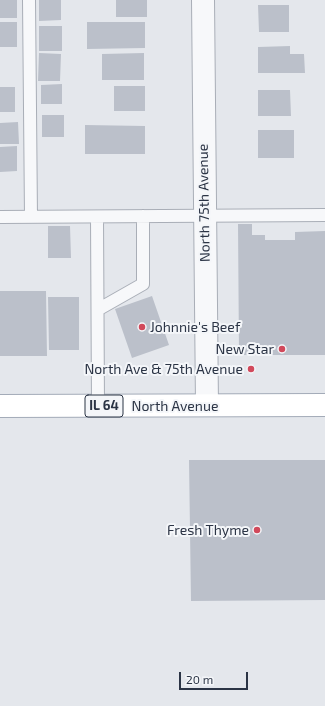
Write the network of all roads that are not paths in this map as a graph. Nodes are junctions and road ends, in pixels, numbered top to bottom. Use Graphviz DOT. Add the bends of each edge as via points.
graph roads {
  1 [pos="29,0"];
  2 [pos="203,0"];
  3 [pos="325,215"];
  4 [pos="143,216"];
  5 [pos="204,216"];
  6 [pos="0,217"];
  7 [pos="31,217"];
  8 [pos="97,217"];
  9 [pos="99,309"];
  10 [pos="207,405"];
  11 [pos="325,405"];
  12 [pos="0,406"];
  13 [pos="98,406"];
  1 -- 7 [label="lane"];
  2 -- 5 [label="street, North 75th Avenue"];
  3 -- 5 [label="lane"];
  4 -- 5 [label="lane"];
  4 -- 8 [label="lane"];
  4 -- 9 [label="lane" via="143,284"];
  5 -- 10 [label="street, North 75th Avenue"];
  6 -- 7 [label="lane"];
  7 -- 8 [label="lane"];
  8 -- 9 [label="lane"];
  9 -- 13 [label="lane"];
  10 -- 11 [label="main road, North Avenue / IL 64"];
  10 -- 13 [label="main road, North Avenue / IL 64"];
  12 -- 13 [label="main road, North Avenue / IL 64"];
}
